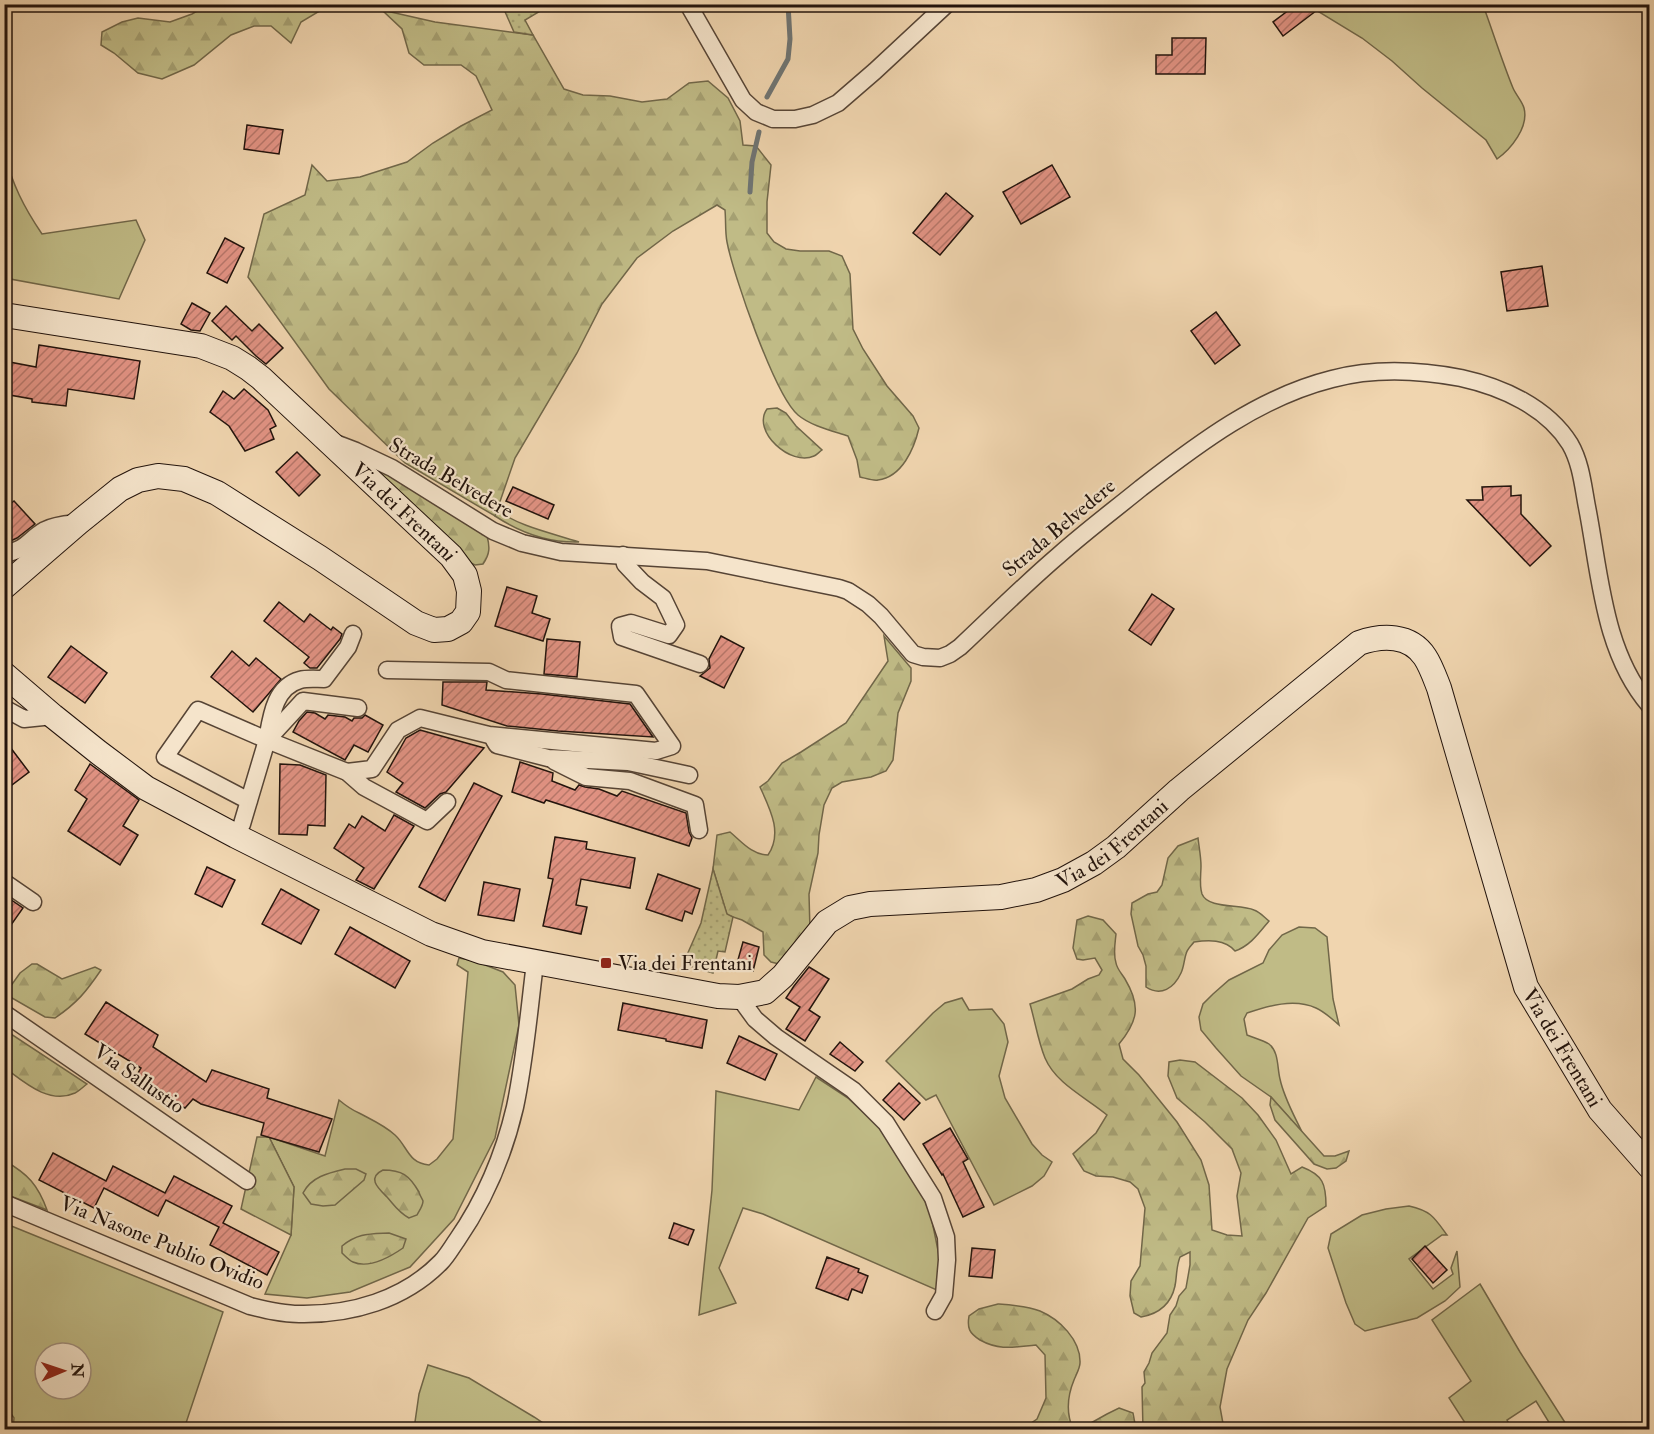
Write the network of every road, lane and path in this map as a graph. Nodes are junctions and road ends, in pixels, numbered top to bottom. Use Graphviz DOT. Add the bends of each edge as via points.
graph roads {
  1 [pos="688,4"];
  2 [pos="947,4"];
  3 [pos="4,315"];
  4 [pos="327,440"];
  5 [pos="78,523"];
  6 [pos="4,554"];
  7 [pos="623,555"];
  8 [pos="4,587"];
  9 [pos="354,634"];
  10 [pos="700,664"];
  11 [pos="387,670"];
  12 [pos="4,674"];
  13 [pos="1650,706"];
  14 [pos="4,708"];
  15 [pos="358,708"];
  16 [pos="53,716"];
  17 [pos="489,735"];
  18 [pos="267,740"];
  19 [pos="548,758"];
  20 [pos="347,772"];
  21 [pos="689,775"];
  22 [pos="249,801"];
  23 [pos="447,802"];
  24 [pos="699,830"];
  25 [pos="236,836"];
  26 [pos="4,882"];
  27 [pos="33,902"];
  28 [pos="535,963"];
  29 [pos="739,997"];
  30 [pos="4,1013"];
  31 [pos="1650,1167"];
  32 [pos="247,1181"];
  33 [pos="4,1203"];
  34 [pos="935,1311"];
  1 -- 2 [label="street" via="743,99 756,112 773,119 795,119 813,116 838,103"];
  3 -- 4 [label="main road, Via dei Frentani" via="201,346 224,354 255,373"];
  4 -- 5 [label="main road, Via dei Frentani" via="451,556 470,591 468,612 461,622 448,629 434,630 416,623 217,493 184,479 158,476 138,480 120,489"];
  4 -- 7 [label="street, Strada Belvedere" via="392,468 507,538 554,551"];
  5 -- 6 [label="street" via="46,529 17,552"];
  5 -- 8 [label="main road, Via dei Frentani"];
  7 -- 10 [label="street" via="625,564 663,598 676,625 669,635 631,623 620,626 622,637"];
  7 -- 13 [label="street, Strada Belvedere" via="726,564 848,591 874,610 913,654 940,657 960,647 1112,511 1177,460 1251,411 1332,378 1400,371 1442,374 1484,384 1517,398 1548,419 1571,447 1579,466 1610,624 1625,666"];
  9 -- 18 [label="street" via="324,679 288,685 272,708"];
  11 -- 17 [label="street" via="489,672 506,680 636,694 672,746 656,751"];
  12 -- 16 [label="main road, Via dei Frentani"];
  14 -- 16 [label="street" via="24,719"];
  15 -- 18 [label="street" via="303,701"];
  16 -- 25 [label="main road, Via dei Frentani" via="146,788"];
  17 -- 19 [label="street" via="497,745"];
  17 -- 20 [label="street" via="420,718 398,730 372,770"];
  18 -- 20 [label="street"];
  18 -- 22 [label="street"];
  18 -- 22 [label="street" via="198,710 165,757"];
  19 -- 21 [label="street" via="628,762"];
  19 -- 24 [label="street" via="586,777 630,781 695,806"];
  20 -- 23 [label="street" via="364,787 427,821"];
  22 -- 25 [label="street"];
  25 -- 28 [label="main road, Via dei Frentani" via="431,934 482,952"];
  26 -- 27 [label="street"];
  28 -- 29 [label="main road, Via dei Frentani"];
  28 -- 33 [label="street, Via Nasone Publio Ovidio" via="515,1107 480,1203 442,1261 419,1281 382,1302 328,1313 298,1314 250,1306"];
  29 -- 31 [label="main road, Via dei Frentani" via="765,992 827,922 850,908 1001,897 1063,880 1116,847 1197,775 1359,643 1394,638 1406,641 1425,656 1439,688 1526,987 1600,1110"];
  29 -- 34 [label="street" via="755,1019 776,1037 854,1090 886,1124 933,1198 946,1237 947,1260 944,1295"];
  30 -- 32 [label="street, Via Sallustio"];
}
